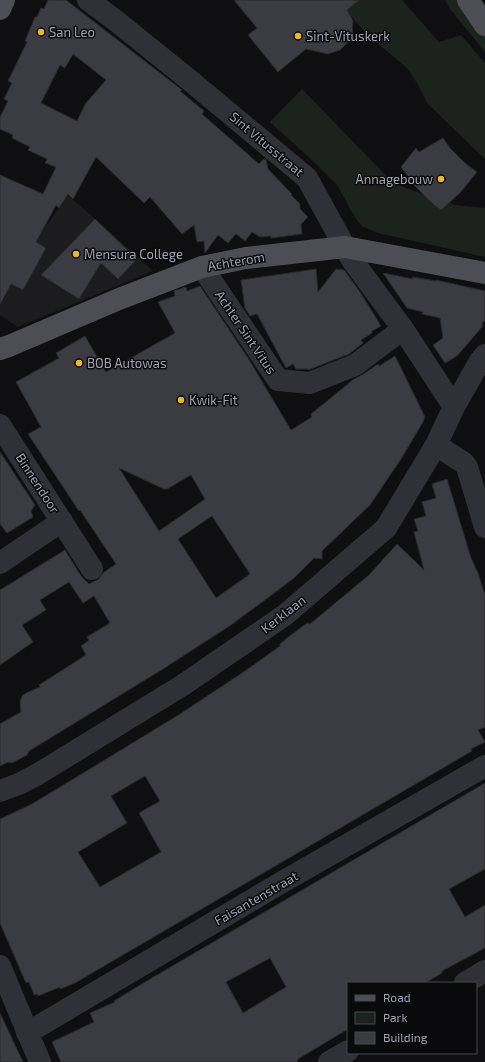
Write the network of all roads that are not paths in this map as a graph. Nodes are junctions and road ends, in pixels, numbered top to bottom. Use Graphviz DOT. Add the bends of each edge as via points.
graph roads {
  1 [pos="4,0"];
  2 [pos="88,0"];
  3 [pos="468,0"];
  4 [pos="0,9"];
  5 [pos="485,25"];
  6 [pos="344,247"];
  7 [pos="202,267"];
  8 [pos="485,273"];
  9 [pos="403,329"];
  10 [pos="0,349"];
  11 [pos="485,355"];
  12 [pos="454,407"];
  13 [pos="0,425"];
  14 [pos="436,445"];
  15 [pos="62,522"];
  16 [pos="485,527"];
  17 [pos="0,563"];
  18 [pos="92,569"];
  19 [pos="485,766"];
  20 [pos="0,791"];
  21 [pos="0,966"];
  22 [pos="485,971"];
  23 [pos="467,982"];
  24 [pos="27,1033"];
  25 [pos="347,1052"];
  26 [pos="40,1062"];
  27 [pos="329,1062"];
  1 -- 4 [label="main road"];
  2 -- 6 [label="street, Sint Vitusstraat" via="188,78 307,178"];
  3 -- 5 [label="main road"];
  6 -- 7 [label="main road, Achterom" via="246,258"];
  6 -- 8 [label="main road, Achterom"];
  6 -- 9 [label="street, Sint Vitusstraat"];
  7 -- 9 [label="street, Achter Sint Vitus" via="278,380 310,383 355,365"];
  7 -- 10 [label="main road, Achterom"];
  9 -- 12 [label="street, Sint Vitusstraat"];
  11 -- 12 [label="street, Kerklaan"];
  12 -- 14 [label="street, Kerklaan"];
  13 -- 15 [label="street, Binnendoor"];
  14 -- 16 [label="street" via="467,467"];
  14 -- 20 [label="street, Kerklaan" via="386,528 285,615 183,685 38,774"];
  15 -- 17 [label="street, Binnendoor"];
  15 -- 18 [label="street, Binnendoor"];
  19 -- 24 [label="street, Faisantenstraat"];
  21 -- 24 [label="street"];
  22 -- 23 [label="street"];
  24 -- 26 [label="street"];
  25 -- 27 [label="street"];
}
